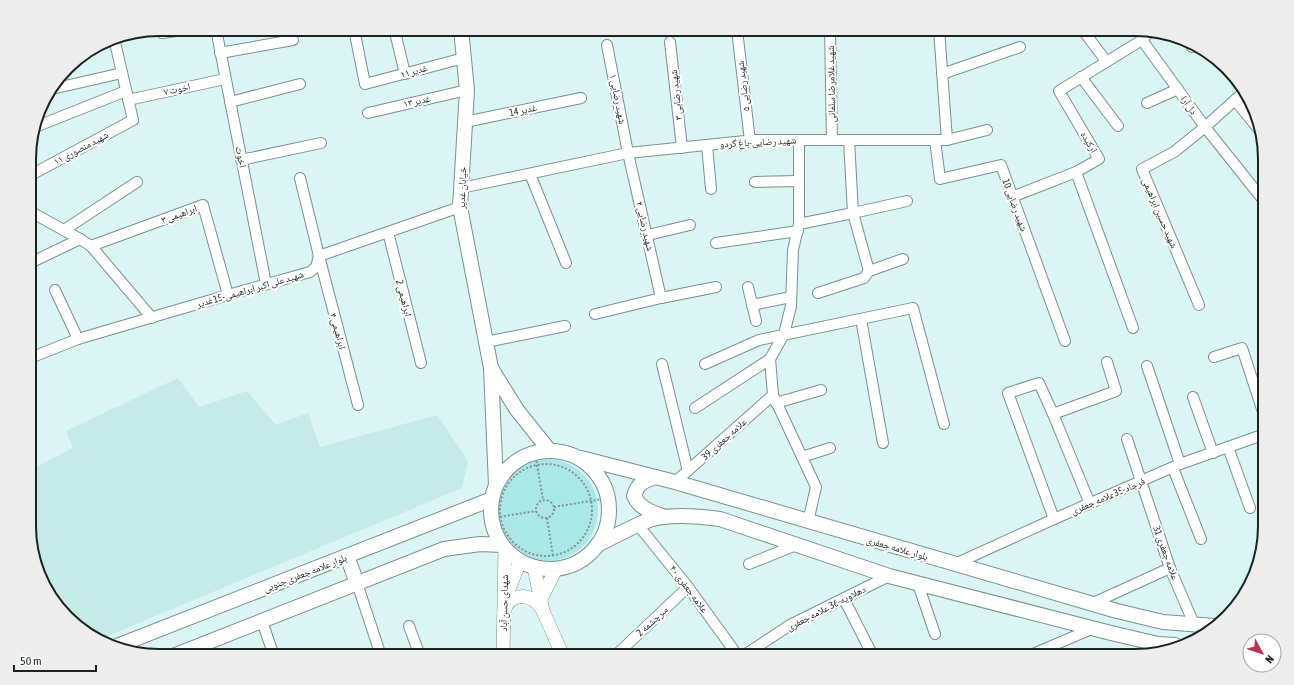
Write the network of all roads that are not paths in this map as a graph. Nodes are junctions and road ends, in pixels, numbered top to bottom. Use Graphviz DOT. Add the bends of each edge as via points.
graph roads {
  1 [pos="217,36"];
  2 [pos="355,36"];
  3 [pos="396,36"];
  4 [pos="462,36"];
  5 [pos="738,36"];
  6 [pos="830,36"];
  7 [pos="939,36"];
  8 [pos="1087,36"];
  9 [pos="1145,36"];
  10 [pos="293,40"];
  11 [pos="670,42"];
  12 [pos="115,44"];
  13 [pos="607,45"];
  14 [pos="1020,47"];
  15 [pos="220,53"];
  16 [pos="464,58"];
  17 [pos="1106,61"];
  18 [pos="122,72"];
  19 [pos="405,74"];
  20 [pos="942,74"];
  21 [pos="1081,77"];
  22 [pos="225,79"];
  23 [pos="300,84"];
  24 [pos="59,87"];
  25 [pos="1178,89"];
  26 [pos="467,90"];
  27 [pos="1240,95"];
  28 [pos="127,96"];
  29 [pos="581,98"];
  30 [pos="1235,100"];
  31 [pos="230,102"];
  32 [pos="1146,103"];
  33 [pos="368,113"];
  34 [pos="1252,121"];
  35 [pos="465,122"];
  36 [pos="41,125"];
  37 [pos="1118,126"];
  38 [pos="1205,127"];
  39 [pos="987,130"];
  40 [pos="799,140"];
  41 [pos="832,140"];
  42 [pos="849,140"];
  43 [pos="935,140"];
  44 [pos="947,140"];
  45 [pos="750,141"];
  46 [pos="321,143"];
  47 [pos="707,145"];
  48 [pos="682,148"];
  49 [pos="628,153"];
  50 [pos="241,160"];
  51 [pos="36,172"];
  52 [pos="1076,172"];
  53 [pos="530,174"];
  54 [pos="300,178"];
  55 [pos="799,180"];
  56 [pos="137,182"];
  57 [pos="755,182"];
  58 [pos="461,188"];
  59 [pos="711,189"];
  60 [pos="1258,193"];
  61 [pos="1012,197"];
  62 [pos="907,201"];
  63 [pos="460,207"];
  64 [pos="853,213"];
  65 [pos="36,215"];
  66 [pos="690,225"];
  67 [pos="799,227"];
  68 [pos="64,230"];
  69 [pos="388,232"];
  70 [pos="648,235"];
  71 [pos="80,239"];
  72 [pos="716,243"];
  73 [pos="91,246"];
  74 [pos="319,256"];
  75 [pos="36,260"];
  76 [pos="903,260"];
  77 [pos="566,263"];
  78 [pos="869,271"];
  79 [pos="266,284"];
  80 [pos="716,287"];
  81 [pos="748,287"];
  82 [pos="55,290"];
  83 [pos="818,293"];
  84 [pos="228,294"];
  85 [pos="791,297"];
  86 [pos="661,298"];
  87 [pos="752,305"];
  88 [pos="1199,305"];
  89 [pos="595,314"];
  90 [pos="152,318"];
  91 [pos="861,319"];
  92 [pos="756,321"];
  93 [pos="565,326"];
  94 [pos="1133,328"];
  95 [pos="784,334"];
  96 [pos="78,339"];
  97 [pos="1065,341"];
  98 [pos="486,342"];
  99 [pos="36,356"];
  100 [pos="1214,356"];
  101 [pos="770,359"];
  102 [pos="1107,362"];
  103 [pos="420,363"];
  104 [pos="662,364"];
  105 [pos="705,364"];
  106 [pos="1147,366"];
  107 [pos="491,368"];
  108 [pos="821,390"];
  109 [pos="1192,397"];
  110 [pos="1258,397"];
  111 [pos="774,399"];
  112 [pos="358,405"];
  113 [pos="695,408"];
  114 [pos="1053,414"];
  115 [pos="944,424"];
  116 [pos="1258,436"];
  117 [pos="1127,439"];
  118 [pos="882,443"];
  119 [pos="1228,447"];
  120 [pos="830,448"];
  121 [pos="549,450"];
  122 [pos="1213,453"];
  123 [pos="802,457"];
  124 [pos="581,458"];
  125 [pos="1177,466"];
  126 [pos="688,471"];
  127 [pos="655,477"];
  128 [pos="1142,481"];
  129 [pos="675,482"];
  130 [pos="496,485"];
  131 [pos="492,499"];
  132 [pos="1090,504"];
  133 [pos="1250,508"];
  134 [pos="666,517"];
  135 [pos="1054,519"];
  136 [pos="808,522"];
  137 [pos="638,525"];
  138 [pos="1201,539"];
  139 [pos="597,545"];
  140 [pos="796,545"];
  141 [pos="504,547"];
  142 [pos="347,556"];
  143 [pos="520,561"];
  144 [pos="554,562"];
  145 [pos="749,564"];
  146 [pos="955,564"];
  147 [pos="534,567"];
  148 [pos="1170,568"];
  149 [pos="889,576"];
  150 [pos="357,583"];
  151 [pos="918,584"];
  152 [pos="688,586"];
  153 [pos="844,599"];
  154 [pos="504,601"];
  155 [pos="1091,604"];
  156 [pos="542,605"];
  157 [pos="503,617"];
  158 [pos="262,621"];
  159 [pos="1194,624"];
  160 [pos="1208,625"];
  161 [pos="409,626"];
  162 [pos="1094,628"];
  163 [pos="935,634"];
  164 [pos="124,643"];
  165 [pos="1162,646"];
  166 [pos="209,649"];
  167 [pos="272,649"];
  168 [pos="379,649"];
  169 [pos="417,649"];
  170 [pos="503,649"];
  171 [pos="560,649"];
  172 [pos="622,649"];
  173 [pos="733,649"];
  174 [pos="754,649"];
  175 [pos="870,649"];
  176 [pos="1044,649"];
  1 -- 15 [label="street, اخوت"];
  2 -- 19 [label="street, غدیر ۱۱" via="364,84"];
  3 -- 19 [label="street"];
  4 -- 16 [label="main road, خیابان غدیر"];
  5 -- 45 [label="street, شهید رضایی ۵"];
  6 -- 41 [label="street, شهید غلامرضا سلمانی"];
  7 -- 20 [label="street"];
  8 -- 17 [label="street"];
  9 -- 17 [label="street, ارکیده"];
  9 -- 25 [label="street, دل آرا"];
  10 -- 15 [label="street"];
  11 -- 48 [label="street, شهید رضایی ۳"];
  12 -- 18 [label="street"];
  13 -- 49 [label="street, شهید رضایی ۱"];
  14 -- 20 [label="street"];
  15 -- 22 [label="street, اخوت"];
  16 -- 19 [label="street, غدیر ۱۱"];
  16 -- 26 [label="main road, خیابان غدیر"];
  17 -- 21 [label="street, ارکیده"];
  18 -- 24 [label="street"];
  18 -- 28 [label="street"];
  20 -- 44 [label="street"];
  21 -- 37 [label="street"];
  21 -- 52 [label="street, ارکیده" via="1059,91 1099,159"];
  22 -- 28 [label="street, اخوت ۷"];
  22 -- 31 [label="street, اخوت"];
  23 -- 31 [label="street"];
  25 -- 32 [label="street"];
  25 -- 38 [label="street, دل آرا"];
  26 -- 33 [label="street, غدیر ۱۳"];
  26 -- 35 [label="main road, خیابان غدیر"];
  27 -- 30 [label="street"];
  28 -- 36 [label="street, اخوت ۷"];
  28 -- 51 [label="street, شهید منصوری ۱۱" via="133,120"];
  29 -- 35 [label="street, غدیر 14"];
  30 -- 34 [label="street"];
  30 -- 38 [label="street"];
  31 -- 50 [label="street, اخوت"];
  35 -- 58 [label="main road, خیابان غدیر"];
  38 -- 60 [label="street, دل آرا"];
  38 -- 88 [label="street, شهید حسین ابراهیمی" via="1174,152 1142,169"];
  39 -- 44 [label="street, شهید رضایی-باغ گردو"];
  40 -- 41 [label="street, شهید رضایی-باغ گردو"];
  40 -- 45 [label="street, شهید رضایی-باغ گردو"];
  40 -- 55 [label="street"];
  41 -- 42 [label="street, شهید رضایی-باغ گردو"];
  42 -- 43 [label="street, شهید رضایی-باغ گردو"];
  42 -- 64 [label="street"];
  43 -- 44 [label="street, شهید رضایی-باغ گردو"];
  43 -- 61 [label="street, شهید رضایی 10" via="940,179 1000,165"];
  45 -- 47 [label="street, شهید رضایی-باغ گردو"];
  46 -- 50 [label="street"];
  47 -- 48 [label="street, شهید رضایی-باغ گردو"];
  47 -- 59 [label="street"];
  48 -- 49 [label="street, شهید رضایی-باغ گردو"];
  49 -- 53 [label="street, شهید رضایی-باغ گردو"];
  49 -- 70 [label="street, شهید رضایی ۲"];
  50 -- 79 [label="street, اخوت"];
  52 -- 61 [label="street, ارکیده"];
  52 -- 94 [label="street"];
  53 -- 58 [label="street, شهید رضایی-باغ گردو"];
  53 -- 77 [label="street"];
  54 -- 74 [label="street, ابراهیمی ۴"];
  55 -- 57 [label="street"];
  55 -- 67 [label="street"];
  56 -- 68 [label="street"];
  58 -- 63 [label="main road, خیابان غدیر"];
  61 -- 97 [label="street, شهید رضایی 10"];
  62 -- 64 [label="street"];
  63 -- 69 [label="street"];
  63 -- 98 [label="main road, خیابان غدیر"];
  64 -- 67 [label="street"];
  64 -- 78 [label="street"];
  65 -- 68 [label="street"];
  66 -- 70 [label="street"];
  67 -- 72 [label="street"];
  67 -- 85 [label="street" via="793,250"];
  68 -- 71 [label="street"];
  69 -- 74 [label="street"];
  69 -- 103 [label="street, ابراهیمی 2"];
  70 -- 86 [label="street, شهید رضایی ۲"];
  71 -- 73 [label="street"];
  71 -- 75 [label="street"];
  73 -- 84 [label="street, ابراهیمی ۳" via="202,205"];
  73 -- 90 [label="street"];
  74 -- 79 [label="street, شهید علی اکبر ابراهیمی-15غدیر" via="316,267 310,272"];
  74 -- 112 [label="street, ابراهیمی ۴"];
  76 -- 78 [label="street"];
  78 -- 83 [label="street" via="864,278"];
  79 -- 84 [label="street, شهید علی اکبر ابراهیمی-15غدیر"];
  80 -- 86 [label="street"];
  81 -- 87 [label="street"];
  82 -- 96 [label="street"];
  84 -- 90 [label="street, شهید علی اکبر ابراهیمی-15غدیر"];
  85 -- 87 [label="street"];
  85 -- 95 [label="street"];
  86 -- 89 [label="street"];
  87 -- 92 [label="street"];
  90 -- 96 [label="street, شهید علی اکبر ابراهیمی-15غدیر"];
  91 -- 95 [label="street"];
  91 -- 115 [label="street" via="913,308"];
  91 -- 118 [label="street"];
  93 -- 98 [label="street"];
  95 -- 101 [label="street"];
  95 -- 105 [label="street" via="759,340"];
  96 -- 99 [label="street, شهید علی اکبر ابراهیمی-15غدیر"];
  98 -- 107 [label="main road, خیابان غدیر"];
  100 -- 110 [label="street" via="1242,348"];
  101 -- 111 [label="street"];
  101 -- 113 [label="street"];
  102 -- 114 [label="street" via="1116,391"];
  104 -- 126 [label="street"];
  106 -- 125 [label="street"];
  107 -- 121 [label="main road" via="518,410"];
  107 -- 130 [label="main road"];
  108 -- 111 [label="street"];
  109 -- 122 [label="street"];
  111 -- 123 [label="street"];
  111 -- 126 [label="street, علامه جعفری 39"];
  114 -- 132 [label="street"];
  114 -- 135 [label="street" via="1039,383 1008,393"];
  116 -- 119 [label="street, فرجاد-35علامه جعفری"];
  117 -- 128 [label="street, علامه جعفری 31"];
  119 -- 122 [label="street, فرجاد-35علامه جعفری"];
  119 -- 133 [label="street"];
  120 -- 123 [label="street"];
  121 -- 124 [label="main road, بلوار علامه جعفری"];
  121 -- 130 [label="main road" via="536,459 528,455 509,467"];
  122 -- 125 [label="street, فرجاد-35علامه جعفری"];
  123 -- 136 [label="street" via="816,487"];
  124 -- 127 [label="main road, بلوار علامه جعفری"];
  124 -- 139 [label="main road" via="599,475 608,498 608,523"];
  125 -- 128 [label="street, فرجاد-35علامه جعفری"];
  125 -- 138 [label="street"];
  126 -- 129 [label="street, علامه جعفری 39"];
  127 -- 129 [label="main road, بلوار علامه جعفری"];
  127 -- 134 [label="main road" via="641,482 634,496 637,503 646,510"];
  128 -- 132 [label="street, فرجاد-35علامه جعفری"];
  128 -- 148 [label="street, علامه جعفری 31"];
  129 -- 136 [label="main road, بلوار علامه جعفری"];
  130 -- 131 [label="main road"];
  131 -- 141 [label="main road" via="496,517 494,531"];
  131 -- 142 [label="main road, بلوار علامه جعفری جنوبی"];
  132 -- 135 [label="street, فرجاد-35علامه جعفری"];
  134 -- 137 [label="main road"];
  134 -- 140 [label="main road" via="720,519"];
  135 -- 146 [label="street, فرجاد-35علامه جعفری"];
  136 -- 146 [label="main road, بلوار علامه جعفری"];
  137 -- 139 [label="main road"];
  137 -- 152 [label="street, علامه جعفری ۴۰"];
  139 -- 144 [label="main road" via="586,557 572,565"];
  140 -- 145 [label="street"];
  140 -- 149 [label="main road"];
  141 -- 143 [label="main road"];
  141 -- 150 [label="main road" via="480,544 444,548"];
  141 -- 154 [label="street, شهدای حسن آباد"];
  142 -- 150 [label="main road"];
  142 -- 164 [label="main road, بلوار علامه جعفری جنوبی"];
  143 -- 147 [label="main road"];
  143 -- 154 [label="street"];
  144 -- 147 [label="main road"];
  144 -- 156 [label="street"];
  146 -- 155 [label="main road, بلوار علامه جعفری"];
  147 -- 156 [label="street"];
  148 -- 155 [label="street"];
  148 -- 159 [label="street, علامه جعفری 31"];
  149 -- 151 [label="main road"];
  149 -- 153 [label="street, دهلاویه-36 علامه جعفری"];
  150 -- 158 [label="main road"];
  150 -- 168 [label="street"];
  151 -- 162 [label="main road"];
  151 -- 163 [label="street"];
  152 -- 172 [label="street, سرچشمه 2"];
  152 -- 173 [label="street, علامه جعفری ۴۰"];
  153 -- 174 [label="street, دهلاویه-36 علامه جعفری" via="790,625"];
  153 -- 175 [label="street"];
  154 -- 157 [label="street, شهدای حسن آباد"];
  155 -- 159 [label="main road, بلوار علامه جعفری" via="1163,622"];
  156 -- 157 [label="street" via="535,599 521,596 508,604"];
  156 -- 171 [label="street"];
  157 -- 170 [label="street, شهدای حسن آباد"];
  158 -- 166 [label="main road"];
  158 -- 167 [label="street"];
  159 -- 160 [label="main road, بلوار علامه جعفری"];
  161 -- 169 [label="street"];
  162 -- 165 [label="main road"];
  162 -- 176 [label="street"];
}
